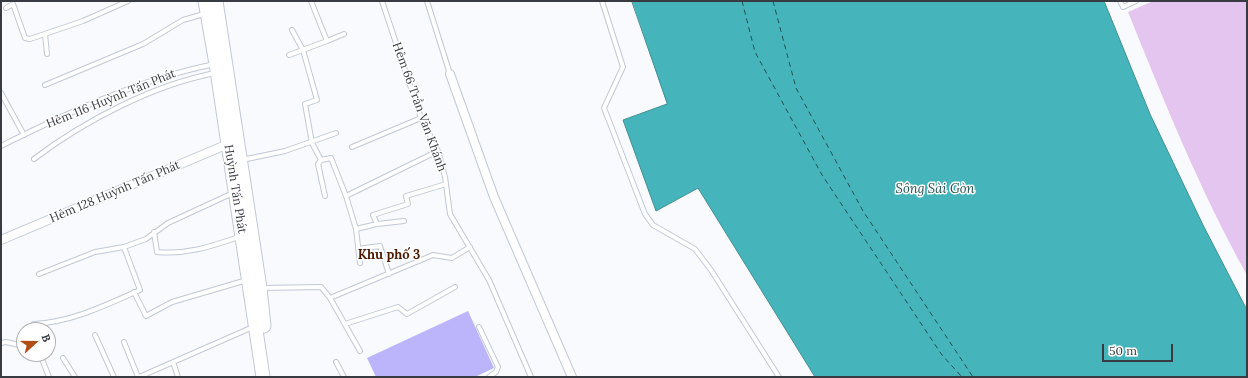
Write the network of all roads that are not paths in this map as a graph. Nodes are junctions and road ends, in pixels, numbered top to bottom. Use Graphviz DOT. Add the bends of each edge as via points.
graph roads {
  1 [pos="128,1"];
  2 [pos="216,1"];
  3 [pos="311,1"];
  4 [pos="382,1"];
  5 [pos="427,1"];
  6 [pos="602,1"];
  7 [pos="1120,1"];
  8 [pos="1136,1"];
  9 [pos="205,7"];
  10 [pos="6,8"];
  11 [pos="292,30"];
  12 [pos="45,34"];
  13 [pos="344,34"];
  14 [pos="326,41"];
  15 [pos="303,50"];
  16 [pos="48,54"];
  17 [pos="290,55"];
  18 [pos="221,68"];
  19 [pos="450,74"];
  20 [pos="44,85"];
  21 [pos="1,93"];
  22 [pos="421,118"];
  23 [pos="336,133"];
  24 [pos="24,135"];
  25 [pos="312,143"];
  26 [pos="228,144"];
  27 [pos="1,146"];
  28 [pos="352,146"];
  29 [pos="438,151"];
  30 [pos="34,159"];
  31 [pos="321,160"];
  32 [pos="236,168"];
  33 [pos="446,184"];
  34 [pos="235,192"];
  35 [pos="325,196"];
  36 [pos="346,196"];
  37 [pos="404,221"];
  38 [pos="377,224"];
  39 [pos="356,229"];
  40 [pos="154,232"];
  41 [pos="242,236"];
  42 [pos="1,240"];
  43 [pos="124,247"];
  44 [pos="470,247"];
  45 [pos="358,249"];
  46 [pos="360,263"];
  47 [pos="39,274"];
  48 [pos="389,274"];
  49 [pos="249,279"];
  50 [pos="455,287"];
  51 [pos="260,288"];
  52 [pos="134,292"];
  53 [pos="330,298"];
  54 [pos="56,322"];
  55 [pos="345,324"];
  56 [pos="260,325"];
  57 [pos="479,327"];
  58 [pos="95,335"];
  59 [pos="124,342"];
  60 [pos="1,343"];
  61 [pos="16,343"];
  62 [pos="360,351"];
  63 [pos="63,358"];
  64 [pos="43,362"];
  65 [pos="173,362"];
  66 [pos="336,362"];
  67 [pos="49,377"];
  68 [pos="74,377"];
  69 [pos="114,377"];
  70 [pos="138,377"];
  71 [pos="178,377"];
  72 [pos="263,377"];
  73 [pos="272,377"];
  74 [pos="344,377"];
  75 [pos="489,377"];
  76 [pos="531,377"];
  77 [pos="572,377"];
  78 [pos="779,377"];
  1 -- 12 [label="lane"];
  2 -- 18 [label="main road, Huỳnh Tấn Phát"];
  3 -- 14 [label="lane"];
  4 -- 22 [label="lane, Hẻm 66 Trần Văn Khánh"];
  5 -- 19 [label="lane"];
  6 -- 78 [label="lane" via="623,67 604,108 645,214 653,225 695,249"];
  7 -- 8 [label="lane" via="1123,7"];
  9 -- 18 [label="main road, Huỳnh Tấn Phát"];
  9 -- 20 [label="lane" via="143,44"];
  10 -- 12 [label="lane" via="13,4 25,38 30,40"];
  11 -- 15 [label="lane"];
  12 -- 16 [label="lane"];
  13 -- 14 [label="lane"];
  14 -- 15 [label="lane"];
  15 -- 17 [label="lane"];
  15 -- 25 [label="lane" via="317,100 305,104"];
  18 -- 24 [label="lane, Hẻm 116 Huỳnh Tấn Phát" via="179,71 79,109"];
  18 -- 26 [label="main road, Huỳnh Tấn Phát"];
  18 -- 30 [label="lane" via="130,102 51,146"];
  18 -- 32 [label="main road, Huỳnh Tấn Phát"];
  19 -- 77 [label="street" via="494,197"];
  21 -- 24 [label="lane"];
  22 -- 28 [label="lane"];
  22 -- 29 [label="lane, Hẻm 66 Trần Văn Khánh"];
  23 -- 25 [label="lane"];
  24 -- 27 [label="lane, Hẻm 116 Huỳnh Tấn Phát"];
  25 -- 31 [label="lane"];
  25 -- 32 [label="lane"];
  26 -- 32 [label="main road, Huỳnh Tấn Phát"];
  26 -- 42 [label="street, Hẻm 128 Huỳnh Tấn Phát"];
  29 -- 33 [label="lane, Hẻm 66 Trần Văn Khánh"];
  29 -- 36 [label="lane"];
  31 -- 35 [label="lane" via="318,164"];
  31 -- 36 [label="lane" via="331,158"];
  32 -- 34 [label="main road, Huỳnh Tấn Phát"];
  32 -- 51 [label="main road, Huỳnh Tấn Phát"];
  33 -- 38 [label="lane" via="406,196 408,204 374,215"];
  33 -- 44 [label="lane, Hẻm 66 Trần Văn Khánh" via="450,214"];
  34 -- 40 [label="lane" via="168,222"];
  34 -- 41 [label="main road, Huỳnh Tấn Phát"];
  36 -- 39 [label="lane"];
  37 -- 38 [label="lane"];
  38 -- 39 [label="lane"];
  39 -- 45 [label="lane"];
  40 -- 41 [label="lane" via="157,252 169,253 198,251"];
  40 -- 43 [label="lane" via="146,239"];
  41 -- 49 [label="main road, Huỳnh Tấn Phát"];
  43 -- 47 [label="lane" via="95,252"];
  43 -- 52 [label="lane" via="140,290"];
  44 -- 48 [label="lane" via="452,258 432,255"];
  44 -- 76 [label="lane" via="489,280"];
  45 -- 46 [label="lane"];
  45 -- 48 [label="lane" via="380,246"];
  48 -- 53 [label="lane"];
  49 -- 52 [label="lane" via="172,302 146,316"];
  49 -- 56 [label="main road, Huỳnh Tấn Phát"];
  50 -- 55 [label="lane" via="407,314 398,307"];
  51 -- 53 [label="lane" via="320,287"];
  51 -- 56 [label="main road, Huỳnh Tấn Phát"];
  52 -- 54 [label="lane"];
  53 -- 55 [label="lane"];
  55 -- 62 [label="lane"];
  56 -- 65 [label="lane"];
  56 -- 72 [label="main road, Huỳnh Tấn Phát"];
  56 -- 73 [label="main road, Huỳnh Tấn Phát"];
  57 -- 75 [label="lane" via="498,367"];
  58 -- 69 [label="lane"];
  59 -- 70 [label="lane"];
  60 -- 61 [label="lane"];
  63 -- 68 [label="lane"];
  64 -- 67 [label="lane"];
  65 -- 70 [label="lane"];
  65 -- 71 [label="lane"];
  66 -- 74 [label="lane"];
}
